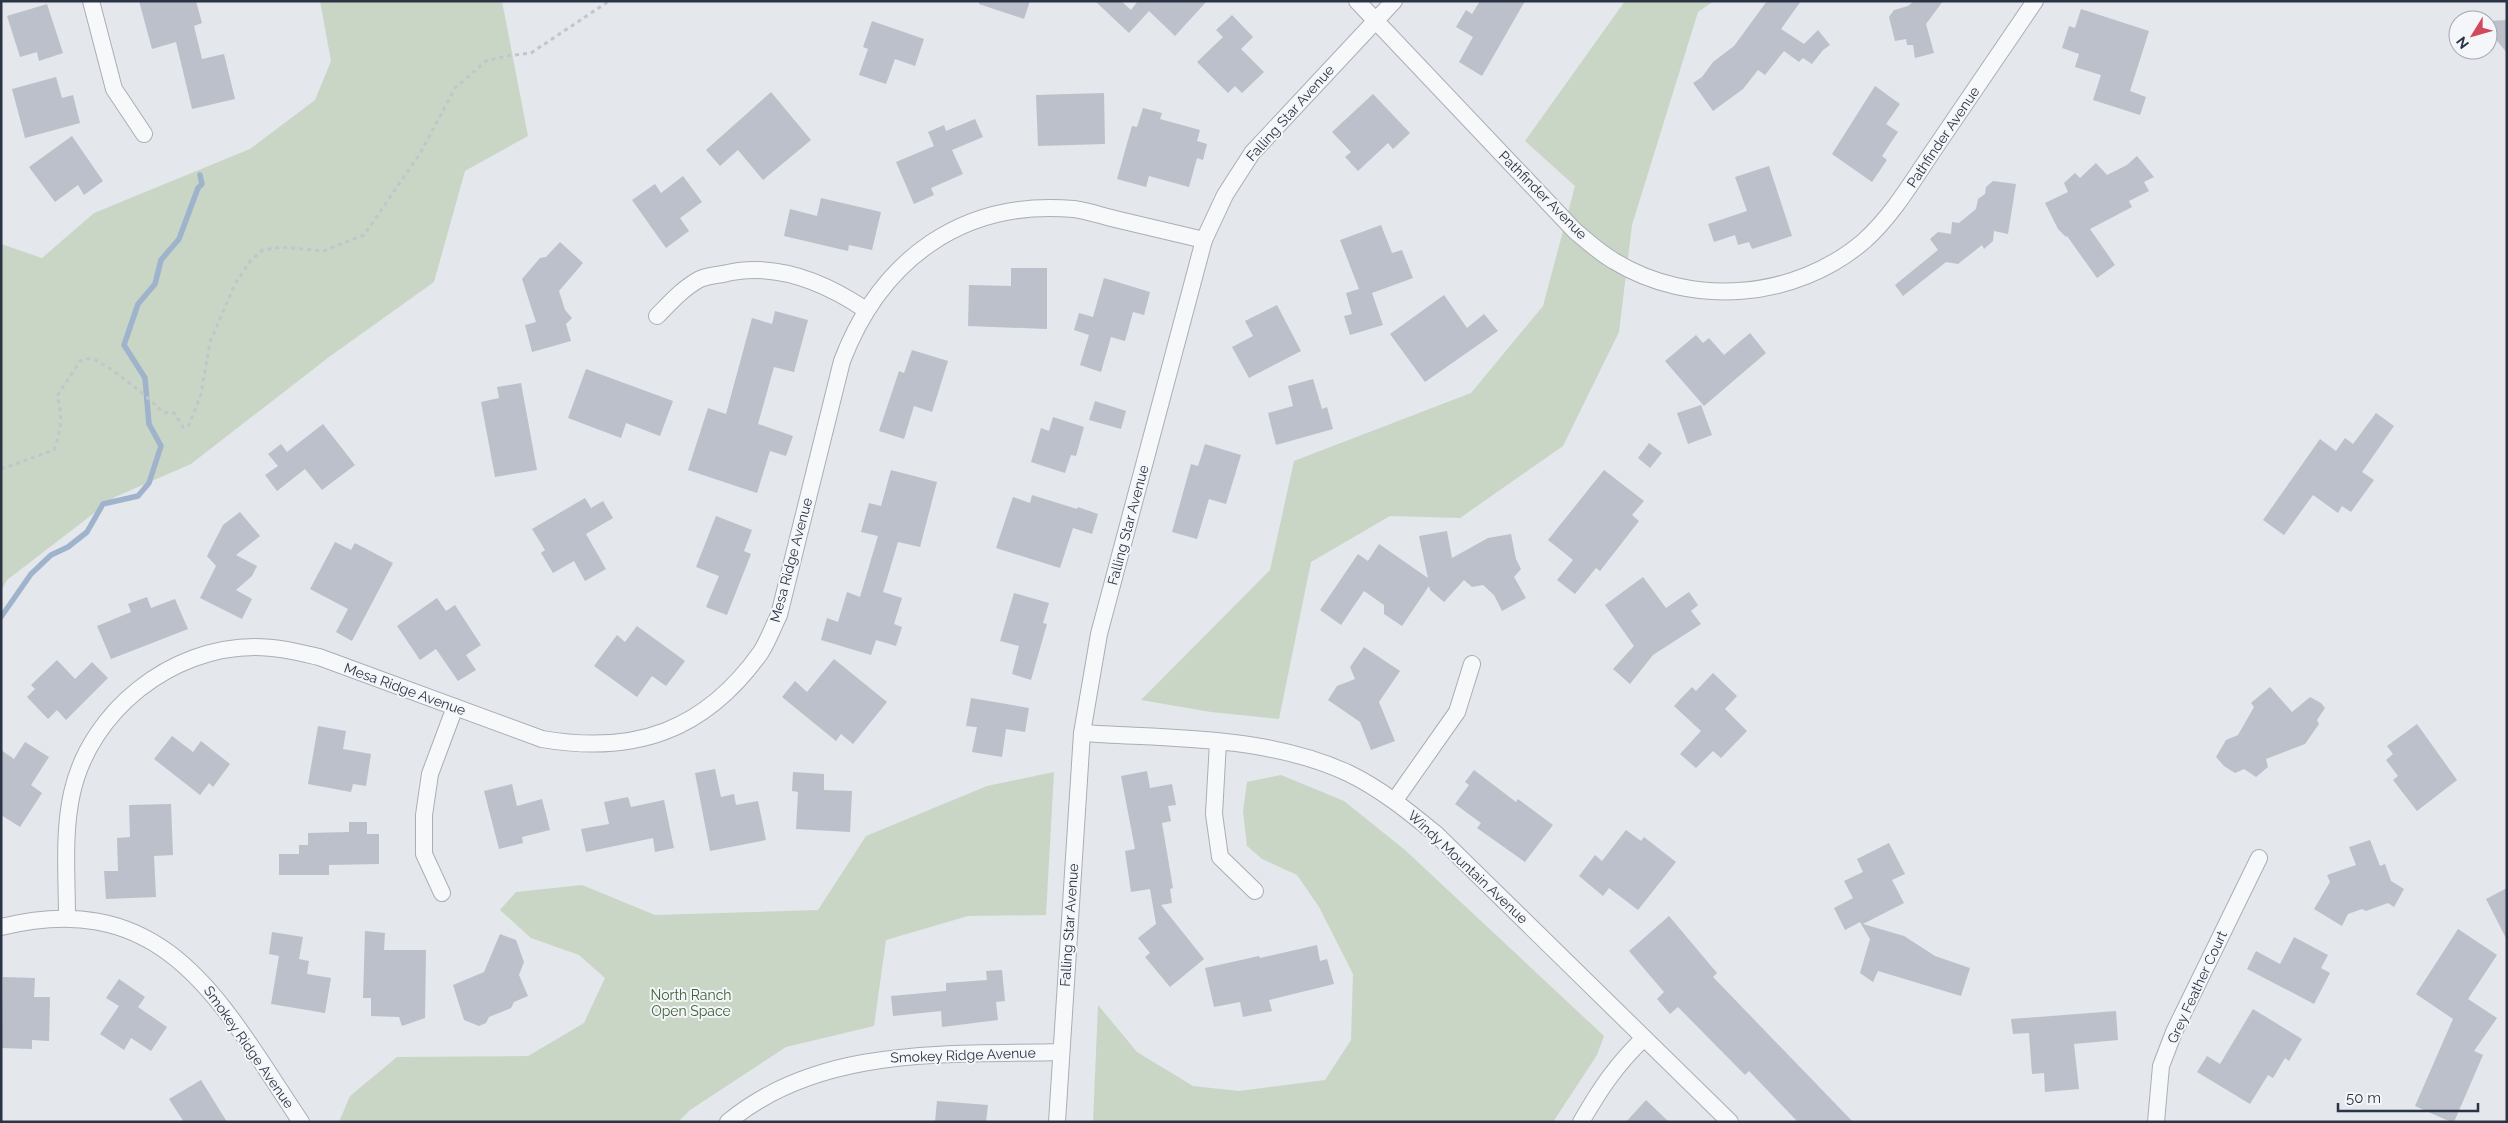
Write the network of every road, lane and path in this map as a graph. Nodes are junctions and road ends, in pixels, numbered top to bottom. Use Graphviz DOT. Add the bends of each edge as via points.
graph roads {
  1 [pos="91,1"];
  2 [pos="609,1"];
  3 [pos="1357,1"];
  4 [pos="1394,1"];
  5 [pos="2035,1"];
  6 [pos="1376,20"];
  7 [pos="144,134"];
  8 [pos="1204,240"];
  9 [pos="866,310"];
  10 [pos="657,316"];
  11 [pos="1,469"];
  12 [pos="1472,664"];
  13 [pos="455,707"];
  14 [pos="1082,733"];
  15 [pos="1218,742"];
  16 [pos="1395,800"];
  17 [pos="2259,858"];
  18 [pos="1255,891"];
  19 [pos="442,893"];
  20 [pos="68,918"];
  21 [pos="1,927"];
  22 [pos="1644,1038"];
  23 [pos="1061,1052"];
  24 [pos="301,1122"];
  25 [pos="728,1122"];
  26 [pos="1057,1122"];
  27 [pos="1581,1122"];
  28 [pos="1730,1122"];
  29 [pos="2156,1122"];
  1 -- 7 [label="street" via="114,88"];
  2 -- 11 [label="path" via="531,54 486,61 455,88 421,152 364,235 323,251 281,246 264,250 251,260 235,284 210,342 201,394 188,427 183,427 174,413 162,412 109,367 90,358 80,361 57,396 61,418 54,450"];
  3 -- 6 [label="street, Pathfinder Avenue"];
  4 -- 6 [label="street, Falling Star Avenue"];
  5 -- 6 [label="street, Pathfinder Avenue" via="1897,204 1864,241 1840,259 1791,282 1741,292 1698,291 1653,280 1613,261 1575,231"];
  6 -- 8 [label="street, Falling Star Avenue" via="1252,153 1225,194"];
  8 -- 9 [label="street, Mesa Ridge Avenue" via="1076,210 1041,208 1006,212 969,223 930,243 896,271"];
  8 -- 14 [label="street, Falling Star Avenue" via="1099,634"];
  9 -- 10 [label="street" via="840,293 809,279 775,271 742,269 702,278 682,291"];
  9 -- 13 [label="street, Mesa Ridge Avenue" via="852,333 842,361 779,615 762,651 732,689 704,712 676,727 642,739 608,745 577,745 542,739"];
  12 -- 16 [label="street" via="1457,712"];
  13 -- 19 [label="street" via="430,774 424,815 424,854"];
  13 -- 20 [label="street, Mesa Ridge Avenue" via="319,656 283,648 223,650 169,668 115,711 82,762 67,818"];
  14 -- 15 [label="street, Windy Mountain Avenue"];
  14 -- 23 [label="street, Falling Star Avenue"];
  15 -- 16 [label="street, Windy Mountain Avenue" via="1268,747 1308,757 1349,773"];
  15 -- 18 [label="street" via="1214,814 1220,857"];
  16 -- 22 [label="street, Windy Mountain Avenue" via="1436,834"];
  17 -- 29 [label="street, Grey Feather Court" via="2174,1032 2161,1066"];
  20 -- 21 [label="street, Smokey Ridge Avenue" via="29,920"];
  20 -- 24 [label="street, Smokey Ridge Avenue" via="102,923 134,933 164,948 187,966 218,998"];
  22 -- 27 [label="street" via="1604,1082"];
  22 -- 28 [label="street, Windy Mountain Avenue"];
  23 -- 25 [label="street, Smokey Ridge Avenue" via="899,1056 860,1062 820,1073 776,1092"];
  23 -- 26 [label="street, Falling Star Avenue"];
}
